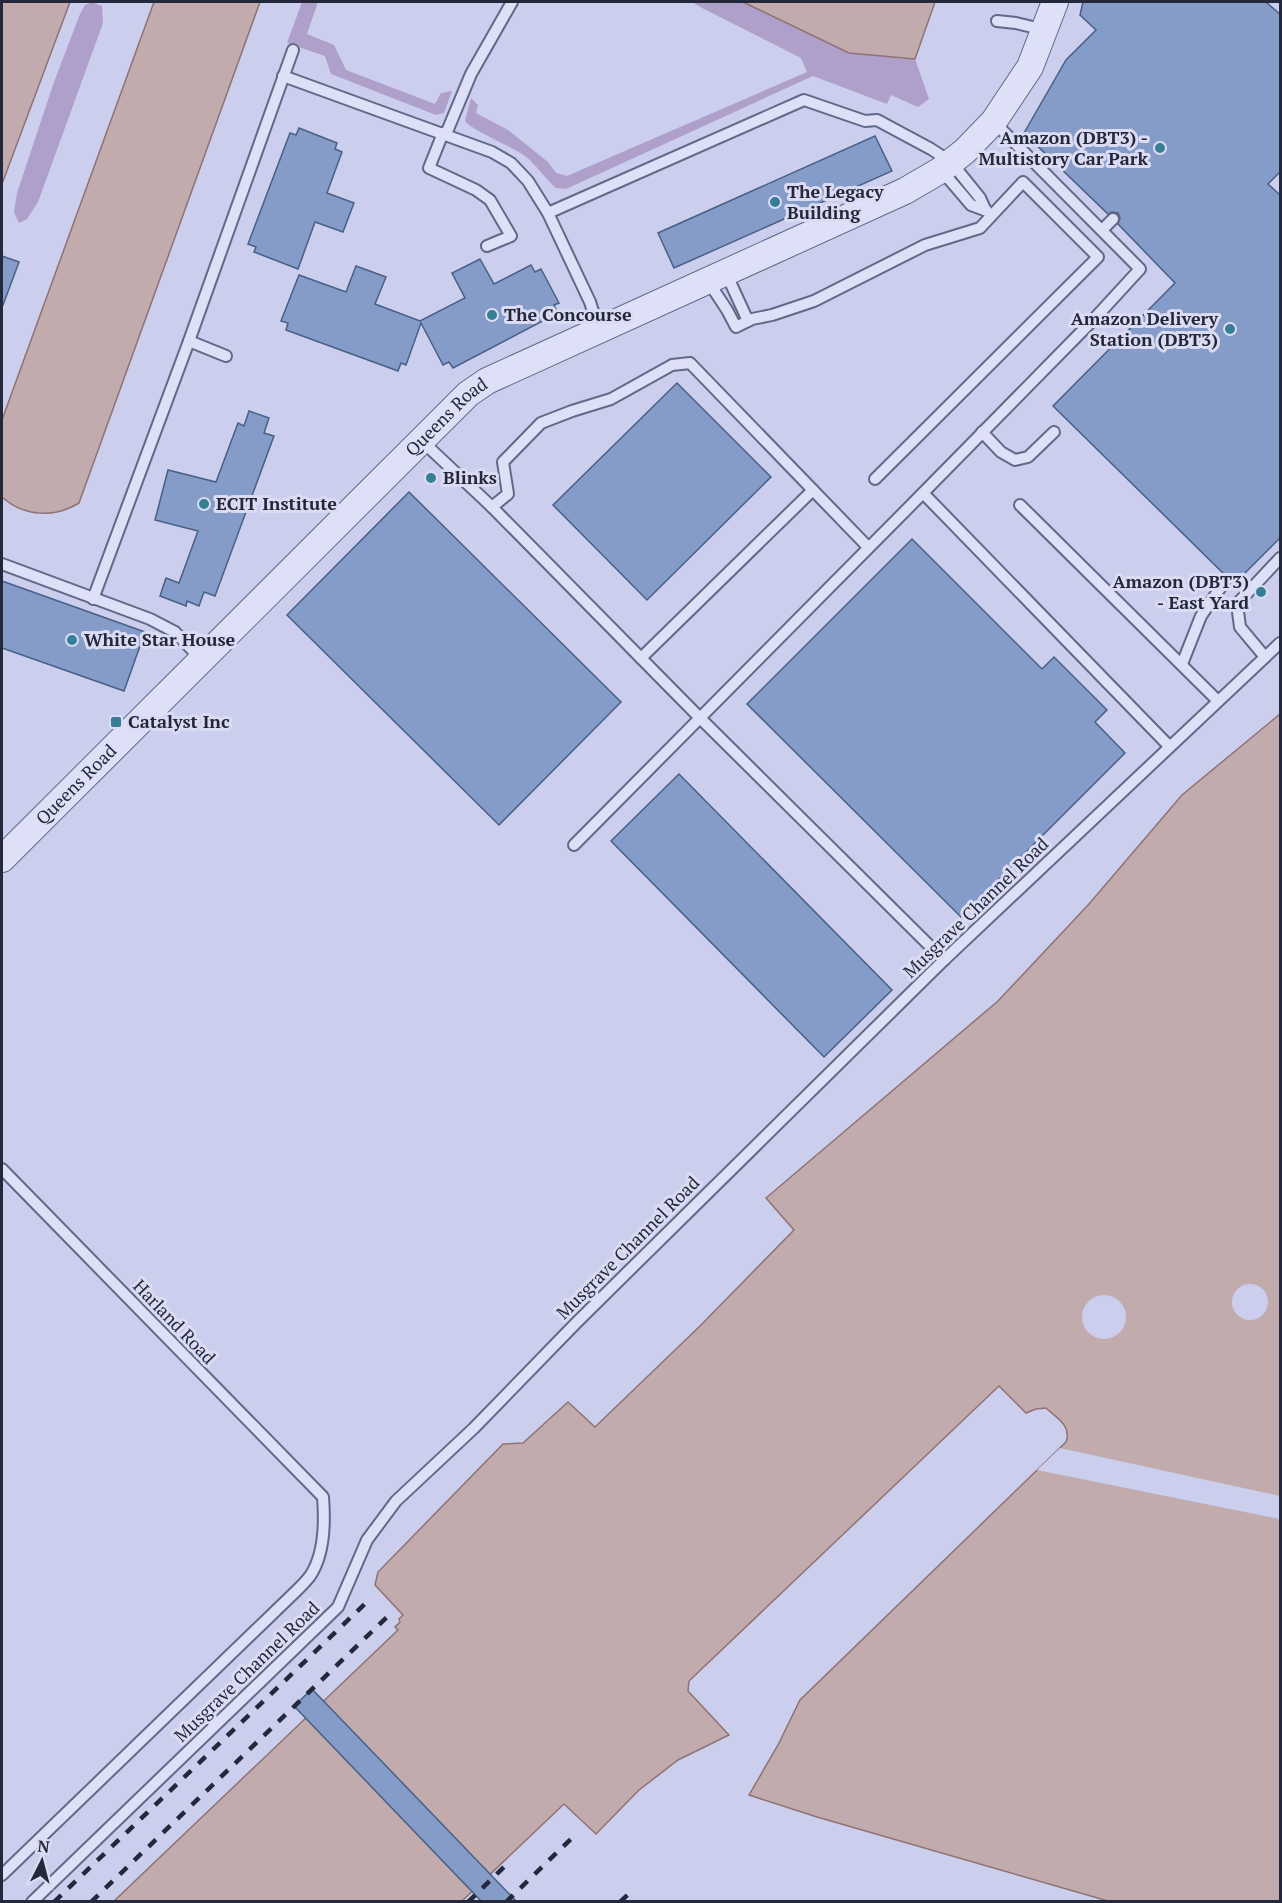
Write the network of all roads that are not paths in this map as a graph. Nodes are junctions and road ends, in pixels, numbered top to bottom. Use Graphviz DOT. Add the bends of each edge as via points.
graph roads {
  1 [pos="512,2"];
  2 [pos="1055,2"];
  3 [pos="997,21"];
  4 [pos="1045,30"];
  5 [pos="293,50"];
  6 [pos="283,76"];
  7 [pos="994,122"];
  8 [pos="445,134"];
  9 [pos="946,166"];
  10 [pos="989,212"];
  11 [pos="548,213"];
  12 [pos="1113,219"];
  13 [pos="1102,230"];
  14 [pos="487,246"];
  15 [pos="717,277"];
  16 [pos="748,321"];
  17 [pos="599,330"];
  18 [pos="189,341"];
  19 [pos="226,356"];
  20 [pos="982,432"];
  21 [pos="1054,432"];
  22 [pos="422,441"];
  23 [pos="875,479"];
  24 [pos="813,490"];
  25 [pos="923,493"];
  26 [pos="1020,505"];
  27 [pos="492,507"];
  28 [pos="868,547"];
  29 [pos="1281,558"];
  30 [pos="2,564"];
  31 [pos="1225,581"];
  32 [pos="93,599"];
  33 [pos="1281,643"];
  34 [pos="1265,657"];
  35 [pos="641,658"];
  36 [pos="201,659"];
  37 [pos="1182,664"];
  38 [pos="1218,701"];
  39 [pos="700,718"];
  40 [pos="1169,746"];
  41 [pos="574,845"];
  42 [pos="2,859"];
  43 [pos="944,960"];
  44 [pos="2,1169"];
  45 [pos="322,1497"];
  46 [pos="2,1875"];
  47 [pos="32,1902"];
  1 -- 8 [label="lane" via="471,74"];
  2 -- 4 [label="street, Queens Road"];
  3 -- 4 [label="lane"];
  4 -- 7 [label="street, Queens Road" via="1030,67"];
  5 -- 6 [label="lane"];
  6 -- 8 [label="lane"];
  6 -- 18 [label="lane"];
  7 -- 9 [label="street, Queens Road"];
  7 -- 13 [label="lane"];
  8 -- 11 [label="lane" via="511,163"];
  8 -- 14 [label="lane" via="429,168 490,200 511,236"];
  9 -- 10 [label="lane"];
  9 -- 11 [label="lane" via="877,120 865,121 804,100"];
  9 -- 15 [label="street, Queens Road" via="905,191"];
  10 -- 16 [label="lane" via="980,228 925,245 814,301"];
  10 -- 23 [label="lane" via="1023,182 1098,257"];
  11 -- 17 [label="lane"];
  12 -- 13 [label="lane"];
  13 -- 20 [label="lane" via="1140,268"];
  15 -- 16 [label="lane"];
  15 -- 16 [label="lane" via="736,327"];
  15 -- 17 [label="street, Queens Road"];
  17 -- 22 [label="street, Queens Road" via="487,381 468,394"];
  18 -- 19 [label="lane"];
  18 -- 32 [label="lane"];
  20 -- 21 [label="lane" via="1015,460 1028,457"];
  20 -- 25 [label="lane"];
  22 -- 27 [label="lane"];
  22 -- 36 [label="street, Queens Road"];
  24 -- 27 [label="lane" via="690,363 672,364 611,399 541,423 503,462 508,494"];
  24 -- 28 [label="lane"];
  24 -- 35 [label="lane"];
  25 -- 28 [label="lane"];
  25 -- 40 [label="lane"];
  26 -- 37 [label="lane"];
  27 -- 35 [label="lane"];
  28 -- 39 [label="lane"];
  29 -- 34 [label="lane" via="1237,604 1240,627"];
  30 -- 32 [label="lane"];
  31 -- 37 [label="lane" via="1202,616"];
  32 -- 36 [label="lane" via="175,632"];
  33 -- 34 [label="lane, Musgrave Channel Road"];
  34 -- 38 [label="lane, Musgrave Channel Road"];
  35 -- 39 [label="lane"];
  36 -- 42 [label="street, Queens Road"];
  37 -- 38 [label="lane"];
  38 -- 40 [label="lane, Musgrave Channel Road"];
  39 -- 41 [label="lane"];
  39 -- 43 [label="lane"];
  40 -- 43 [label="lane, Musgrave Channel Road"];
  43 -- 47 [label="lane, Musgrave Channel Road" via="396,1501 366,1540 338,1607"];
  44 -- 45 [label="lane, Harland Road"];
  45 -- 46 [label="lane, Musgrave Channel Road" via="321,1540 310,1575"];
}
